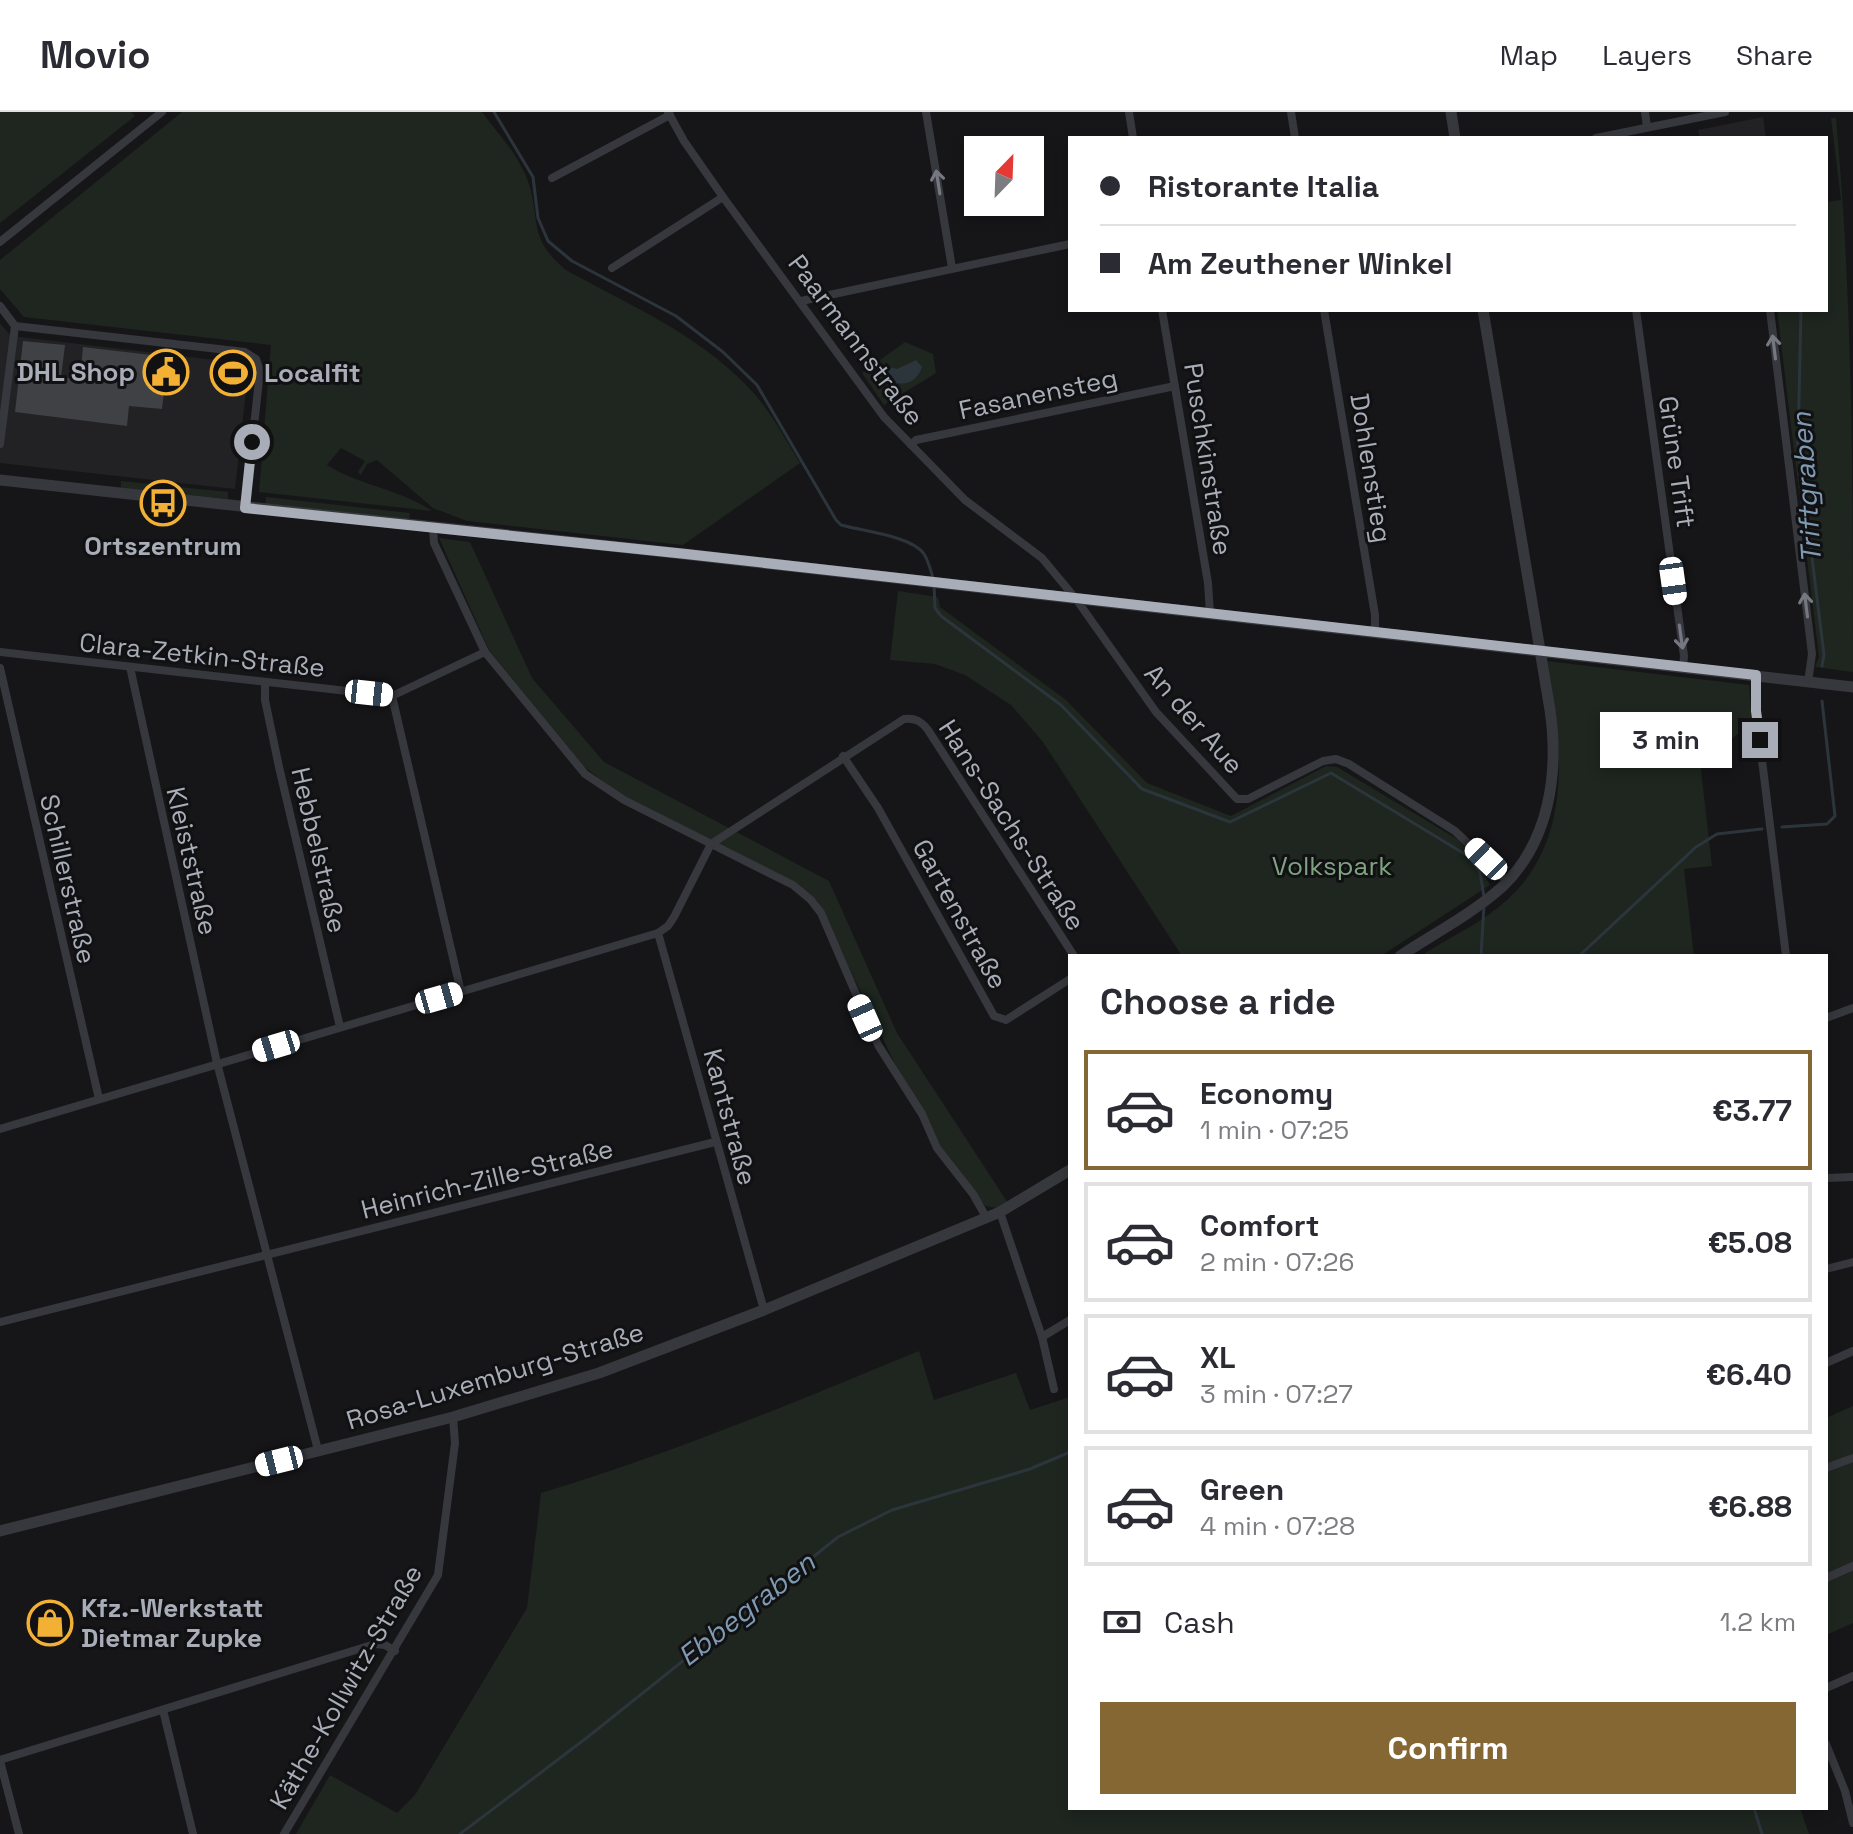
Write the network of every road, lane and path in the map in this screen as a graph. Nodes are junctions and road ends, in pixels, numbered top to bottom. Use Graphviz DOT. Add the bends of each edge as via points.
graph roads {
  1 [pos="162,112"];
  2 [pos="926,112"];
  3 [pos="1129,112"];
  4 [pos="1291,112"];
  5 [pos="1451,112"];
  6 [pos="1645,112"];
  7 [pos="1725,112"];
  8 [pos="669,113"];
  9 [pos="1647,127"];
  10 [pos="1133,136"];
  11 [pos="1295,136"];
  12 [pos="1455,136"];
  13 [pos="1614,136"];
  14 [pos="552,178"];
  15 [pos="723,197"];
  16 [pos="0,242"];
  17 [pos="1068,244"];
  18 [pos="612,268"];
  19 [pos="952,268"];
  20 [pos="801,301"];
  21 [pos="0,306"];
  22 [pos="1162,312"];
  23 [pos="1324,312"];
  24 [pos="1483,312"];
  25 [pos="1636,312"];
  26 [pos="1770,312"];
  27 [pos="15,326"];
  28 [pos="1175,386"];
  29 [pos="0,444"];
  30 [pos="911,445"];
  31 [pos="0,480"];
  32 [pos="245,508"];
  33 [pos="433,528"];
  34 [pos="1076,599"];
  35 [pos="1210,614"];
  36 [pos="1375,632"];
  37 [pos="1541,650"];
  38 [pos="485,652"];
  39 [pos="0,654"];
  40 [pos="130,667"];
  41 [pos="1683,667"];
  42 [pos="0,668"];
  43 [pos="1756,675"];
  44 [pos="265,682"];
  45 [pos="1808,682"];
  46 [pos="1853,687"];
  47 [pos="392,696"];
  48 [pos="843,756"];
  49 [pos="711,844"];
  50 [pos="1507,881"];
  51 [pos="658,933"];
  52 [pos="1073,954"];
  53 [pos="1403,954"];
  54 [pos="1786,954"];
  55 [pos="1068,980"];
  56 [pos="461,992"];
  57 [pos="1853,1008"];
  58 [pos="1828,1017"];
  59 [pos="340,1027"];
  60 [pos="217,1063"];
  61 [pos="99,1099"];
  62 [pos="0,1129"];
  63 [pos="715,1142"];
  64 [pos="1068,1171"];
  65 [pos="1853,1177"];
  66 [pos="1828,1178"];
  67 [pos="1000,1212"];
  68 [pos="986,1217"];
  69 [pos="268,1254"];
  70 [pos="1853,1262"];
  71 [pos="1828,1268"];
  72 [pos="764,1310"];
  73 [pos="1068,1321"];
  74 [pos="0,1322"];
  75 [pos="1042,1337"];
  76 [pos="1853,1351"];
  77 [pos="1828,1362"];
  78 [pos="1054,1389"];
  79 [pos="453,1417"];
  80 [pos="318,1450"];
  81 [pos="1853,1458"];
  82 [pos="1828,1467"];
  83 [pos="0,1531"];
  84 [pos="1853,1566"];
  85 [pos="1828,1577"];
  86 [pos="395,1651"];
  87 [pos="1853,1676"];
  88 [pos="1828,1687"];
  89 [pos="163,1710"];
  90 [pos="1828,1749"];
  91 [pos="0,1760"];
  92 [pos="1853,1823"];
  93 [pos="19,1834"];
  94 [pos="193,1834"];
  95 [pos="284,1834"];
  1 -- 16 [label="street"];
  19 -- 2 [label="street, one-way"];
  3 -- 10 [label="street"];
  4 -- 11 [label="street"];
  5 -- 12 [label="street"];
  6 -- 9 [label="street"];
  7 -- 9 [label="street"];
  8 -- 14 [label="street"];
  8 -- 15 [label="street, Paarmannstraße"];
  9 -- 13 [label="street"];
  15 -- 18 [label="street"];
  15 -- 20 [label="street, Paarmannstraße"];
  17 -- 19 [label="street"];
  19 -- 20 [label="street"];
  20 -- 30 [label="street, Paarmannstraße" via="884,417"];
  21 -- 27 [label="street"];
  22 -- 28 [label="street, Puschkinstraße"];
  23 -- 36 [label="street, Dohlenstieg"];
  24 -- 37 [label="street"];
  25 -- 41 [label="street, Grüne Trift, one-way"];
  45 -- 26 [label="street, one-way" via="1812,654"];
  27 -- 29 [label="street"];
  27 -- 32 [label="street" via="250,353 260,371"];
  28 -- 30 [label="street, Fasanensteg"];
  28 -- 35 [label="street, Puschkinstraße"];
  30 -- 34 [label="street, Paarmannstraße" via="965,500 1042,558"];
  31 -- 32 [label="street"];
  32 -- 33 [label="street"];
  33 -- 34 [label="street"];
  33 -- 38 [label="street" via="434,543"];
  34 -- 35 [label="street"];
  34 -- 50 [label="street, An der Aue" via="1156,712 1237,799 1248,799 1336,759 1455,831"];
  35 -- 36 [label="street"];
  36 -- 37 [label="street"];
  37 -- 41 [label="street"];
  37 -- 50 [label="street" via="1555,743 1551,789 1537,834"];
  38 -- 47 [label="street"];
  38 -- 49 [label="street" via="596,784"];
  39 -- 40 [label="street, Clara-Zetkin-Straße"];
  40 -- 44 [label="street, Clara-Zetkin-Straße"];
  40 -- 60 [label="street, Kleiststraße"];
  41 -- 43 [label="street"];
  42 -- 61 [label="street, Schillerstraße"];
  43 -- 45 [label="street"];
  43 -- 54 [label="street"];
  44 -- 47 [label="street, Clara-Zetkin-Straße"];
  44 -- 59 [label="street, Hebbelstraße" via="279,767"];
  45 -- 46 [label="street"];
  47 -- 56 [label="street"];
  48 -- 49 [label="street, Hans-Sachs-Straße"];
  48 -- 52 [label="street, Hans-Sachs-Straße" via="904,719 921,722"];
  48 -- 55 [label="street, Gartenstraße" via="878,808 994,1016 1006,1020"];
  49 -- 51 [label="street" via="674,917"];
  49 -- 68 [label="street" via="793,885 815,903 878,1045 937,1148"];
  50 -- 53 [label="street"];
  51 -- 56 [label="street"];
  51 -- 63 [label="street, Kantstraße"];
  56 -- 59 [label="street"];
  57 -- 58 [label="street"];
  59 -- 60 [label="street"];
  60 -- 61 [label="street"];
  60 -- 69 [label="street"];
  61 -- 62 [label="street"];
  63 -- 69 [label="street, Heinrich-Zille-Straße"];
  63 -- 72 [label="street, Kantstraße"];
  64 -- 67 [label="street, Rosa-Luxemburg-Straße"];
  65 -- 66 [label="street"];
  67 -- 68 [label="street, Rosa-Luxemburg-Straße"];
  67 -- 75 [label="street"];
  68 -- 72 [label="street, Rosa-Luxemburg-Straße"];
  69 -- 74 [label="street, Heinrich-Zille-Straße"];
  69 -- 80 [label="street"];
  70 -- 71 [label="street"];
  72 -- 79 [label="street, Rosa-Luxemburg-Straße" via="599,1373"];
  73 -- 75 [label="street"];
  75 -- 78 [label="street"];
  76 -- 77 [label="street"];
  79 -- 80 [label="street, Rosa-Luxemburg-Straße"];
  79 -- 86 [label="street, Käthe-Kollwitz-Straße" via="455,1443 438,1575"];
  80 -- 83 [label="street, Rosa-Luxemburg-Straße"];
  81 -- 82 [label="street"];
  84 -- 85 [label="street"];
  86 -- 89 [label="street" via="375,1644"];
  86 -- 95 [label="street, Käthe-Kollwitz-Straße"];
  87 -- 88 [label="street"];
  89 -- 91 [label="street"];
  89 -- 94 [label="street"];
  90 -- 92 [label="street"];
  91 -- 93 [label="street"];
}
